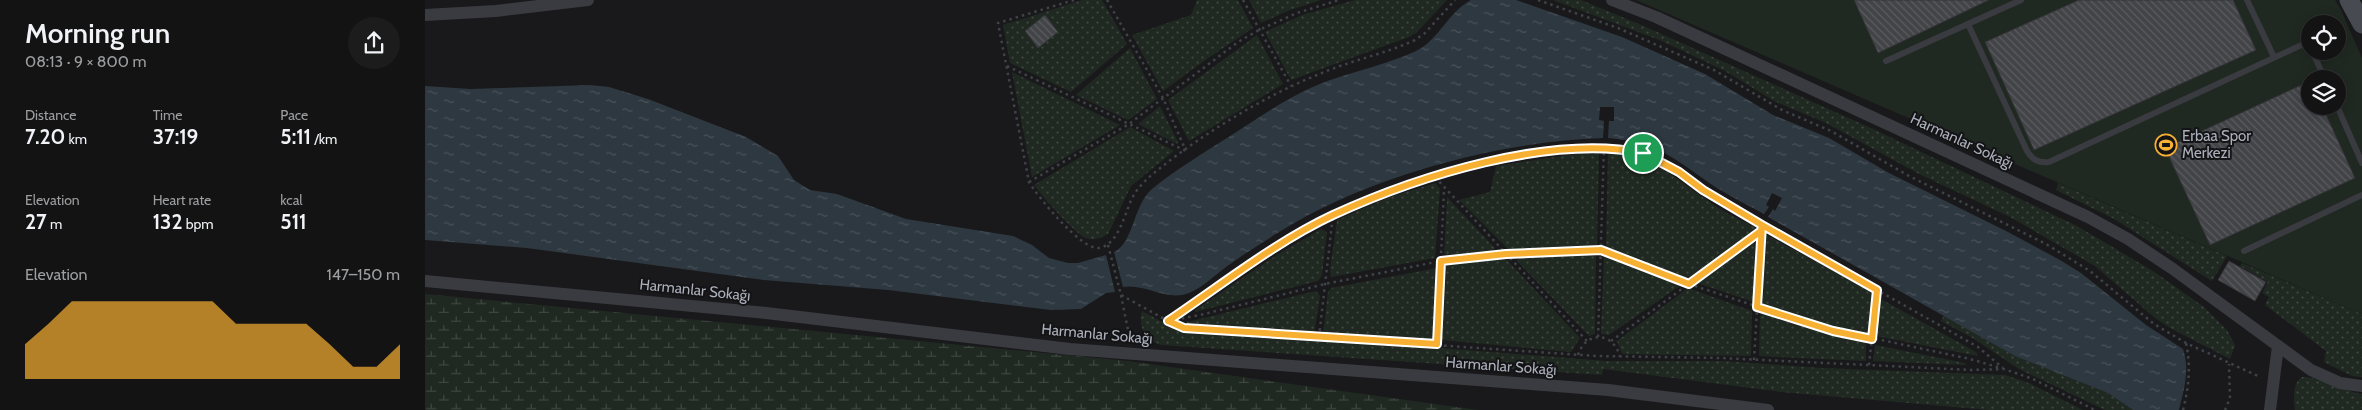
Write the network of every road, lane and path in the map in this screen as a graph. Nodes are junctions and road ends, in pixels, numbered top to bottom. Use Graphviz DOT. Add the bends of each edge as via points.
graph roads {
  1 [pos="588,0"];
  2 [pos="1074,0"];
  3 [pos="1107,0"];
  4 [pos="1243,0"];
  5 [pos="1339,0"];
  6 [pos="1455,0"];
  7 [pos="1538,0"];
  8 [pos="1612,0"];
  9 [pos="2021,0"];
  10 [pos="2247,0"];
  11 [pos="2349,0"];
  12 [pos="425,15"];
  13 [pos="1968,24"];
  14 [pos="2362,24"];
  15 [pos="1259,30"];
  16 [pos="2301,45"];
  17 [pos="2274,57"];
  18 [pos="1886,61"];
  19 [pos="1007,66"];
  20 [pos="1291,86"];
  21 [pos="1163,98"];
  22 [pos="2341,115"];
  23 [pos="1129,124"];
  24 [pos="1604,147"];
  25 [pos="1186,150"];
  26 [pos="2362,163"];
  27 [pos="1435,176"];
  28 [pos="1029,182"];
  29 [pos="1445,187"];
  30 [pos="2362,195"];
  31 [pos="1333,215"];
  32 [pos="1762,225"];
  33 [pos="1761,231"];
  34 [pos="1107,244"];
  35 [pos="1601,250"];
  36 [pos="2244,250"];
  37 [pos="1506,254"];
  38 [pos="1441,261"];
  39 [pos="425,281"];
  40 [pos="1325,284"];
  41 [pos="1689,284"];
  42 [pos="1877,290"];
  43 [pos="1121,295"];
  44 [pos="1757,307"];
  45 [pos="1168,321"];
  46 [pos="1598,337"];
  47 [pos="1319,338"];
  48 [pos="1872,339"];
  49 [pos="1587,341"];
  50 [pos="1611,341"];
  51 [pos="2187,343"];
  52 [pos="1437,344"];
  53 [pos="2278,346"];
  54 [pos="1132,354"];
  55 [pos="1578,355"];
  56 [pos="1620,357"];
  57 [pos="1754,360"];
  58 [pos="2229,364"];
  59 [pos="1869,366"];
  60 [pos="2005,369"];
  61 [pos="2273,382"];
  62 [pos="2362,386"];
  63 [pos="1768,410"];
  64 [pos="2095,410"];
  65 [pos="2183,410"];
  66 [pos="2225,410"];
  67 [pos="2270,410"];
  1 -- 12 [label="street" via="496,11"];
  2 -- 19 [label="path" via="998,23"];
  3 -- 21 [label="path"];
  4 -- 15 [label="path"];
  5 -- 15 [label="path" via="1297,13"];
  6 -- 20 [label="path" via="1415,40"];
  7 -- 51 [label="path" via="1618,28 1713,70 1782,110 1831,131 1909,176 2046,244 2090,271 2155,324"];
  8 -- 53 [label="street, Harmanlar Sokağı" via="1656,17 2088,217 2173,269"];
  9 -- 13 [label="lane"];
  10 -- 17 [label="lane"];
  11 -- 14 [label="main road"];
  13 -- 17 [label="lane" via="2027,151 2040,163 2049,162"];
  13 -- 18 [label="lane"];
  15 -- 20 [label="path"];
  15 -- 21 [label="path"];
  16 -- 17 [label="lane"];
  19 -- 23 [label="path"];
  19 -- 28 [label="path"];
  20 -- 25 [label="path"];
  21 -- 23 [label="path"];
  21 -- 25 [label="path"];
  22 -- 26 [label="lane"];
  23 -- 25 [label="path"];
  23 -- 28 [label="path"];
  24 -- 27 [label="path" via="1511,158"];
  24 -- 32 [label="path" via="1643,153"];
  24 -- 35 [label="path"];
  25 -- 34 [label="path" via="1145,180 1126,210 1115,236"];
  27 -- 29 [label="path"];
  27 -- 31 [label="path"];
  28 -- 34 [label="path" via="1042,202 1089,246 1098,248"];
  29 -- 37 [label="path"];
  29 -- 38 [label="path"];
  30 -- 36 [label="lane"];
  31 -- 40 [label="path"];
  31 -- 45 [label="path"];
  32 -- 33 [label="path"];
  32 -- 42 [label="path"];
  33 -- 41 [label="path"];
  33 -- 44 [label="path"];
  34 -- 43 [label="path"];
  35 -- 37 [label="path"];
  35 -- 41 [label="path"];
  35 -- 46 [label="path"];
  37 -- 38 [label="path"];
  37 -- 49 [label="path"];
  38 -- 40 [label="path"];
  38 -- 52 [label="path"];
  39 -- 54 [label="street, Harmanlar Sokağı" via="766,313"];
  40 -- 45 [label="path"];
  40 -- 47 [label="path"];
  41 -- 44 [label="path"];
  41 -- 50 [label="path"];
  42 -- 48 [label="path"];
  42 -- 60 [label="path" via="1978,347"];
  43 -- 45 [label="path"];
  43 -- 54 [label="path"];
  44 -- 48 [label="path" via="1833,331"];
  44 -- 57 [label="path"];
  45 -- 47 [label="path" via="1184,328"];
  46 -- 49 [label="path"];
  46 -- 50 [label="path"];
  47 -- 52 [label="path"];
  48 -- 59 [label="path"];
  48 -- 60 [label="path"];
  49 -- 55 [label="path"];
  50 -- 56 [label="path"];
  51 -- 58 [label="path"];
  51 -- 65 [label="path" via="2190,364"];
  52 -- 55 [label="path"];
  53 -- 61 [label="street"];
  53 -- 62 [label="street, Harmanlar Sokağı" via="2319,374 2340,383"];
  54 -- 63 [label="street, Harmanlar Sokağı" via="1601,390"];
  55 -- 56 [label="path"];
  56 -- 57 [label="path"];
  57 -- 59 [label="path"];
  58 -- 61 [label="path"];
  58 -- 66 [label="path" via="2230,398"];
  59 -- 60 [label="path"];
  60 -- 64 [label="path"];
  61 -- 67 [label="street"];
}
